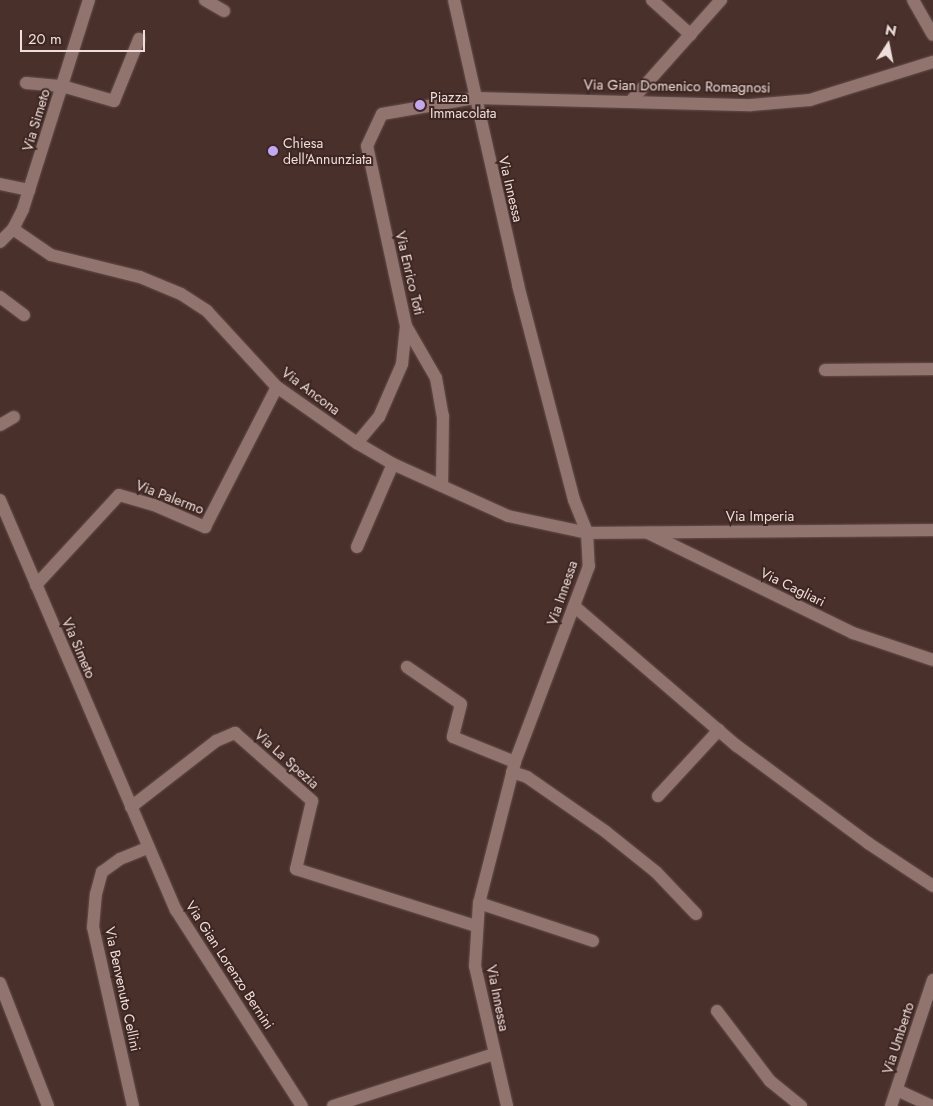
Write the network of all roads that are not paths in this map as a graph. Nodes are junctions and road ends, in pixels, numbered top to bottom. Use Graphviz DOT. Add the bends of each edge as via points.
graph roads {
  1 [pos="89,0"];
  2 [pos="205,0"];
  3 [pos="454,0"];
  4 [pos="652,0"];
  5 [pos="721,0"];
  6 [pos="913,0"];
  7 [pos="224,11"];
  8 [pos="691,35"];
  9 [pos="933,35"];
  10 [pos="139,39"];
  11 [pos="933,62"];
  12 [pos="26,83"];
  13 [pos="62,86"];
  14 [pos="475,98"];
  15 [pos="630,102"];
  16 [pos="373,130"];
  17 [pos="0,184"];
  18 [pos="29,190"];
  19 [pos="13,229"];
  20 [pos="0,242"];
  21 [pos="0,297"];
  22 [pos="24,314"];
  23 [pos="406,326"];
  24 [pos="933,369"];
  25 [pos="825,370"];
  26 [pos="277,387"];
  27 [pos="14,417"];
  28 [pos="0,425"];
  29 [pos="357,443"];
  30 [pos="393,464"];
  31 [pos="442,486"];
  32 [pos="0,500"];
  33 [pos="933,530"];
  34 [pos="644,531"];
  35 [pos="587,533"];
  36 [pos="357,547"];
  37 [pos="36,585"];
  38 [pos="574,606"];
  39 [pos="933,660"];
  40 [pos="407,667"];
  41 [pos="719,730"];
  42 [pos="514,767"];
  43 [pos="658,796"];
  44 [pos="131,807"];
  45 [pos="149,847"];
  46 [pos="933,886"];
  47 [pos="479,903"];
  48 [pos="696,914"];
  49 [pos="476,926"];
  50 [pos="593,941"];
  51 [pos="933,980"];
  52 [pos="0,983"];
  53 [pos="717,1011"];
  54 [pos="494,1054"];
  55 [pos="896,1090"];
  56 [pos="48,1106"];
  57 [pos="133,1106"];
  58 [pos="302,1106"];
  59 [pos="333,1106"];
  60 [pos="506,1106"];
  61 [pos="801,1106"];
  62 [pos="891,1106"];
  63 [pos="932,1106"];
  1 -- 13 [label="street, Via Simeto"];
  2 -- 7 [label="street"];
  3 -- 14 [label="street, Via Innessa"];
  4 -- 8 [label="street"];
  5 -- 8 [label="street"];
  6 -- 9 [label="street"];
  8 -- 15 [label="street"];
  10 -- 13 [label="street" via="114,101"];
  11 -- 15 [label="street, Via Gian Domenico Romagnosi" via="810,100 751,105"];
  12 -- 13 [label="street"];
  13 -- 18 [label="street, Via Simeto"];
  14 -- 15 [label="street, Via Gian Domenico Romagnosi"];
  14 -- 16 [label="street, Via Gian Domenico Romagnosi" via="382,114"];
  14 -- 35 [label="street, Via Innessa" via="518,285 574,500"];
  16 -- 23 [label="street, Via Enrico Toti" via="367,146"];
  17 -- 18 [label="street"];
  18 -- 19 [label="street, Via Simeto"];
  19 -- 20 [label="street, Via Simeto"];
  19 -- 26 [label="street, Via Ancona" via="51,255 140,277 181,294 207,311"];
  21 -- 22 [label="street"];
  23 -- 29 [label="street, Via Enrico Toti" via="402,364 379,417"];
  23 -- 31 [label="street" via="436,378 443,416"];
  24 -- 25 [label="street"];
  26 -- 29 [label="street, Via Ancona"];
  26 -- 37 [label="street, Via Palermo" via="205,527 154,505 119,495"];
  27 -- 28 [label="street"];
  29 -- 30 [label="street, Via Ancona"];
  30 -- 31 [label="street, Via Ancona"];
  30 -- 36 [label="street"];
  31 -- 35 [label="street, Via Ancona" via="508,516"];
  32 -- 37 [label="street, Via Simeto"];
  33 -- 34 [label="street, Via Imperia"];
  34 -- 35 [label="street, Via Imperia"];
  34 -- 39 [label="street, Via Cagliari" via="853,633"];
  35 -- 38 [label="street, Via Innessa" via="590,566"];
  37 -- 44 [label="street, Via Simeto"];
  38 -- 41 [label="street"];
  38 -- 42 [label="street, Via Innessa"];
  40 -- 42 [label="street" via="461,704 453,737"];
  41 -- 43 [label="street"];
  41 -- 46 [label="street" via="868,843"];
  42 -- 47 [label="street, Via Innessa"];
  42 -- 48 [label="street" via="656,872"];
  44 -- 45 [label="street, Via Gian Lorenzo Bernini"];
  44 -- 49 [label="street, Via La Spezia" via="216,742 236,733 312,801 296,869"];
  45 -- 57 [label="street, Via Benvenuto Cellini" via="120,859 102,872 93,927"];
  45 -- 58 [label="street, Via Gian Lorenzo Bernini" via="176,910"];
  47 -- 49 [label="street, Via Innessa"];
  47 -- 50 [label="street"];
  49 -- 54 [label="street, Via Innessa" via="475,966"];
  51 -- 55 [label="street, Via Umberto"];
  52 -- 56 [label="street"];
  53 -- 61 [label="street" via="770,1081"];
  54 -- 59 [label="street"];
  54 -- 60 [label="street, Via Innessa"];
  55 -- 62 [label="street, Via Umberto"];
  55 -- 63 [label="street"];
}
